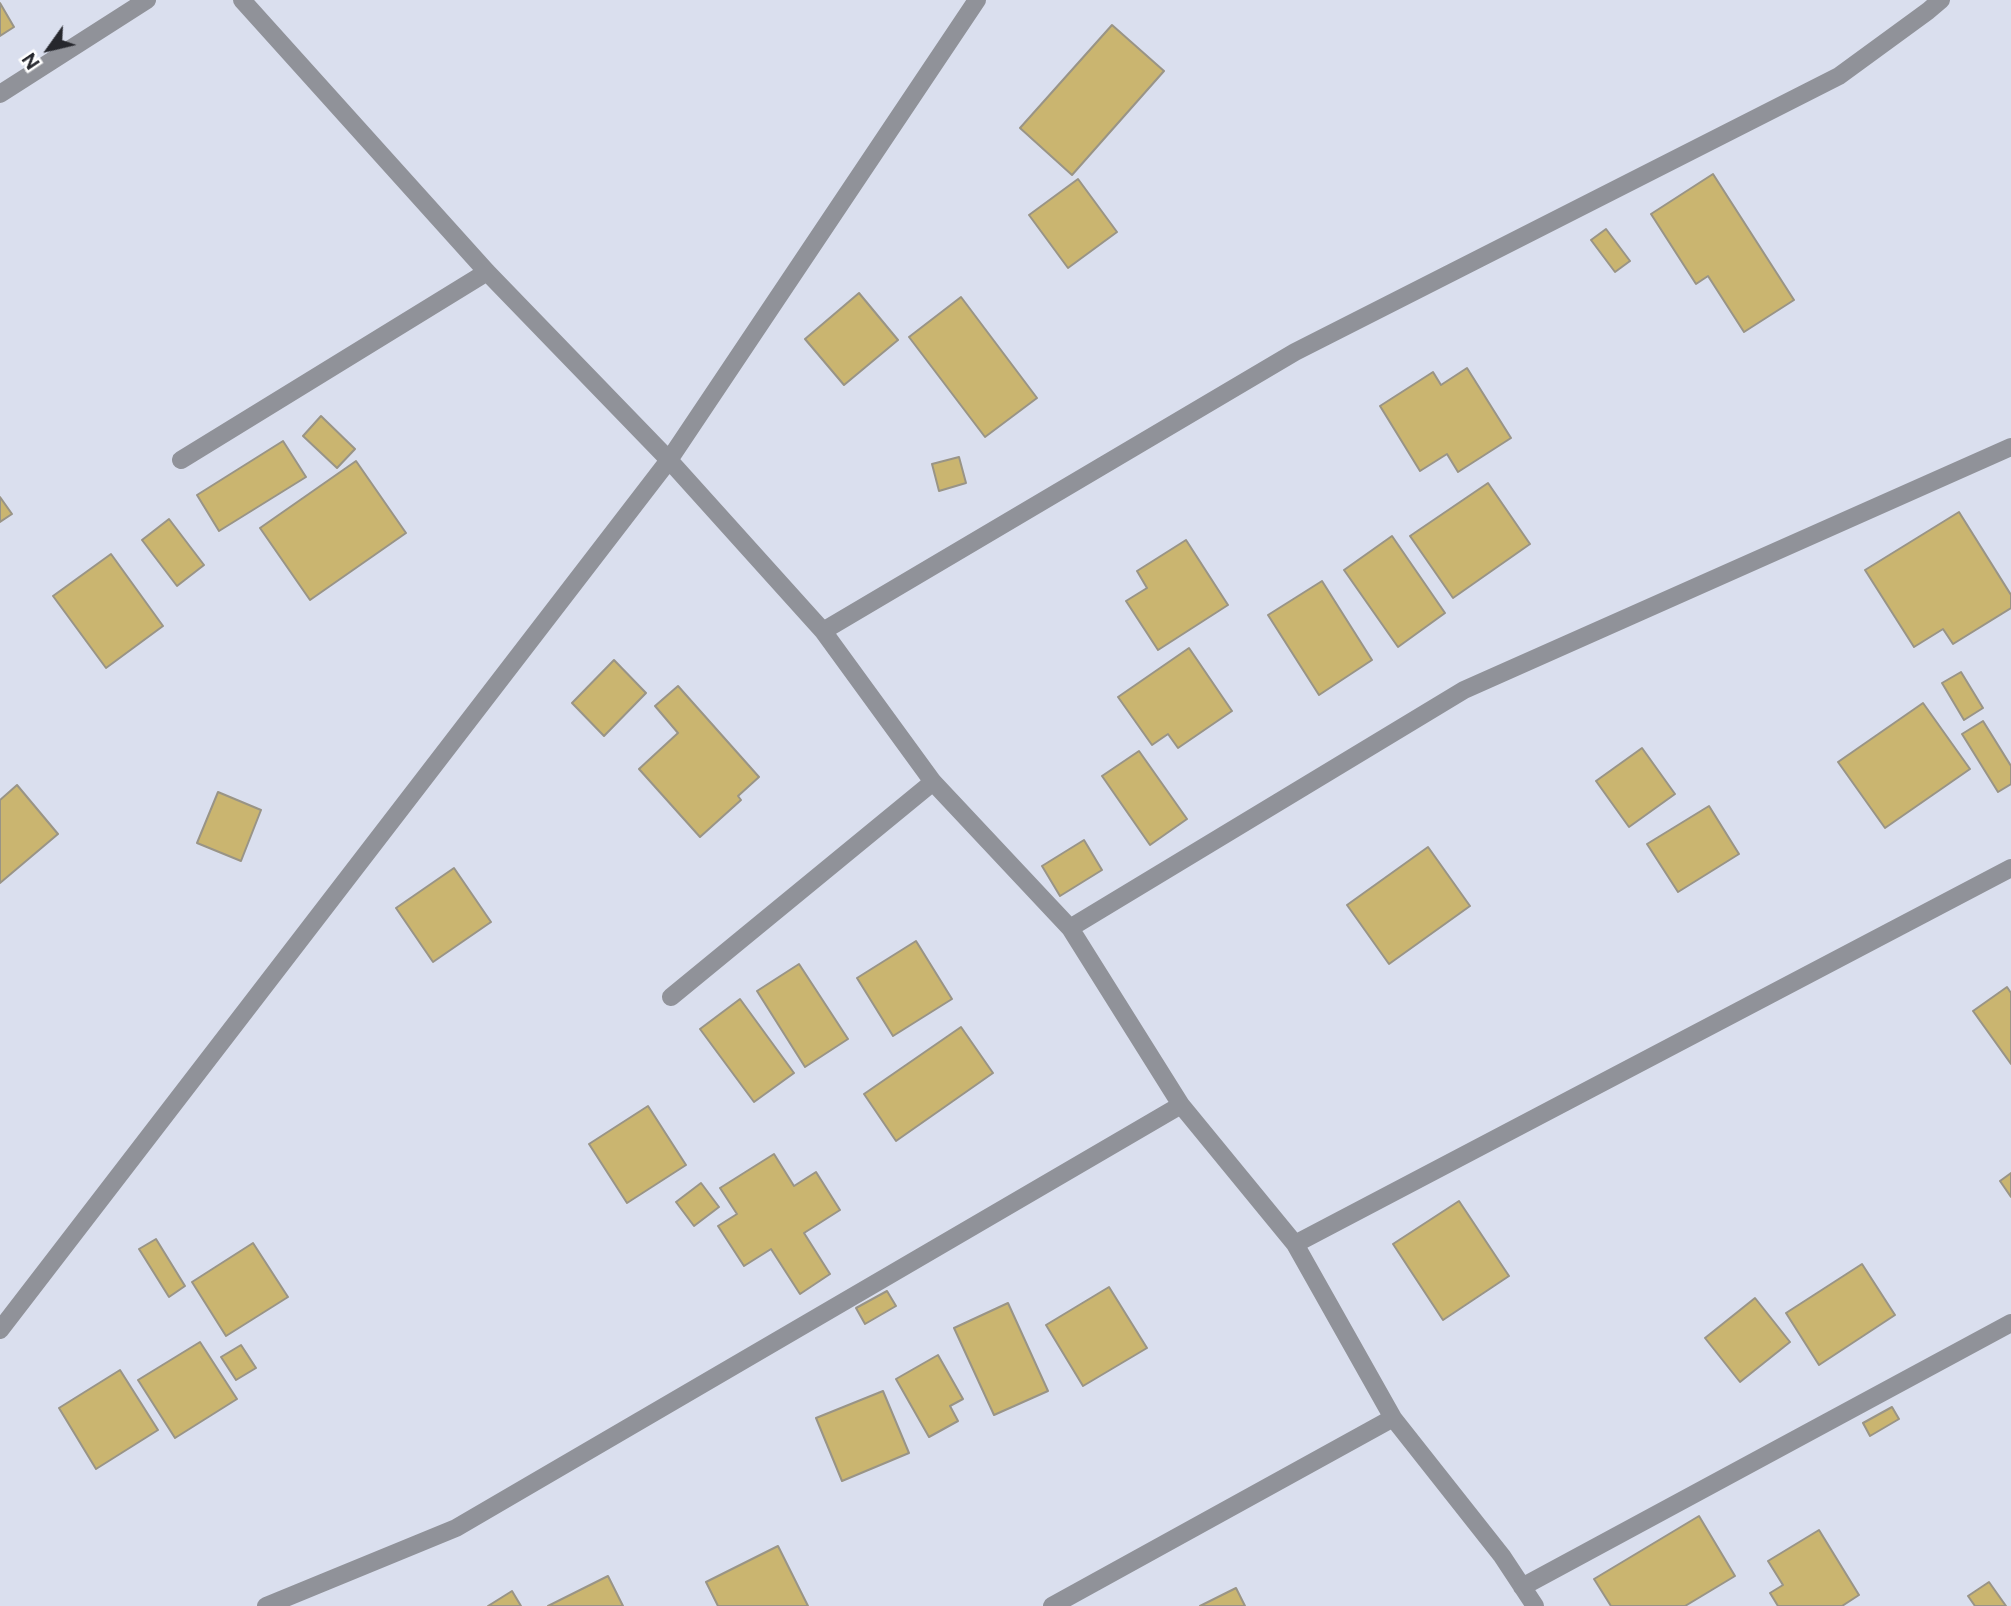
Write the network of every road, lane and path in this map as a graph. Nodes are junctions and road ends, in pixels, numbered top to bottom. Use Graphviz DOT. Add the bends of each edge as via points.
graph roads {
  1 [pos="148,0"];
  2 [pos="242,0"];
  3 [pos="977,0"];
  4 [pos="1941,0"];
  5 [pos="0,94"];
  6 [pos="487,272"];
  7 [pos="2011,447"];
  8 [pos="181,460"];
  9 [pos="669,460"];
  10 [pos="823,631"];
  11 [pos="933,782"];
  12 [pos="2011,868"];
  13 [pos="1070,928"];
  14 [pos="671,997"];
  15 [pos="1181,1105"];
  16 [pos="1295,1244"];
  17 [pos="2011,1323"];
  18 [pos="0,1330"];
  19 [pos="1392,1418"];
  20 [pos="1522,1587"];
  21 [pos="266,1606"];
  22 [pos="1052,1606"];
  23 [pos="1535,1606"];
  1 -- 5 [label="street"];
  2 -- 6 [label="street"];
  3 -- 9 [label="street"];
  4 -- 10 [label="street" via="1839,76 1295,352"];
  6 -- 8 [label="street"];
  6 -- 9 [label="street"];
  7 -- 13 [label="street" via="1464,690"];
  9 -- 10 [label="street"];
  9 -- 18 [label="street"];
  10 -- 11 [label="street"];
  11 -- 13 [label="street"];
  11 -- 14 [label="street"];
  12 -- 16 [label="street"];
  13 -- 15 [label="street"];
  15 -- 16 [label="street"];
  15 -- 21 [label="street" via="456,1528"];
  16 -- 19 [label="street"];
  17 -- 20 [label="street"];
  19 -- 20 [label="street"];
  19 -- 22 [label="street"];
  20 -- 23 [label="street"];
}
